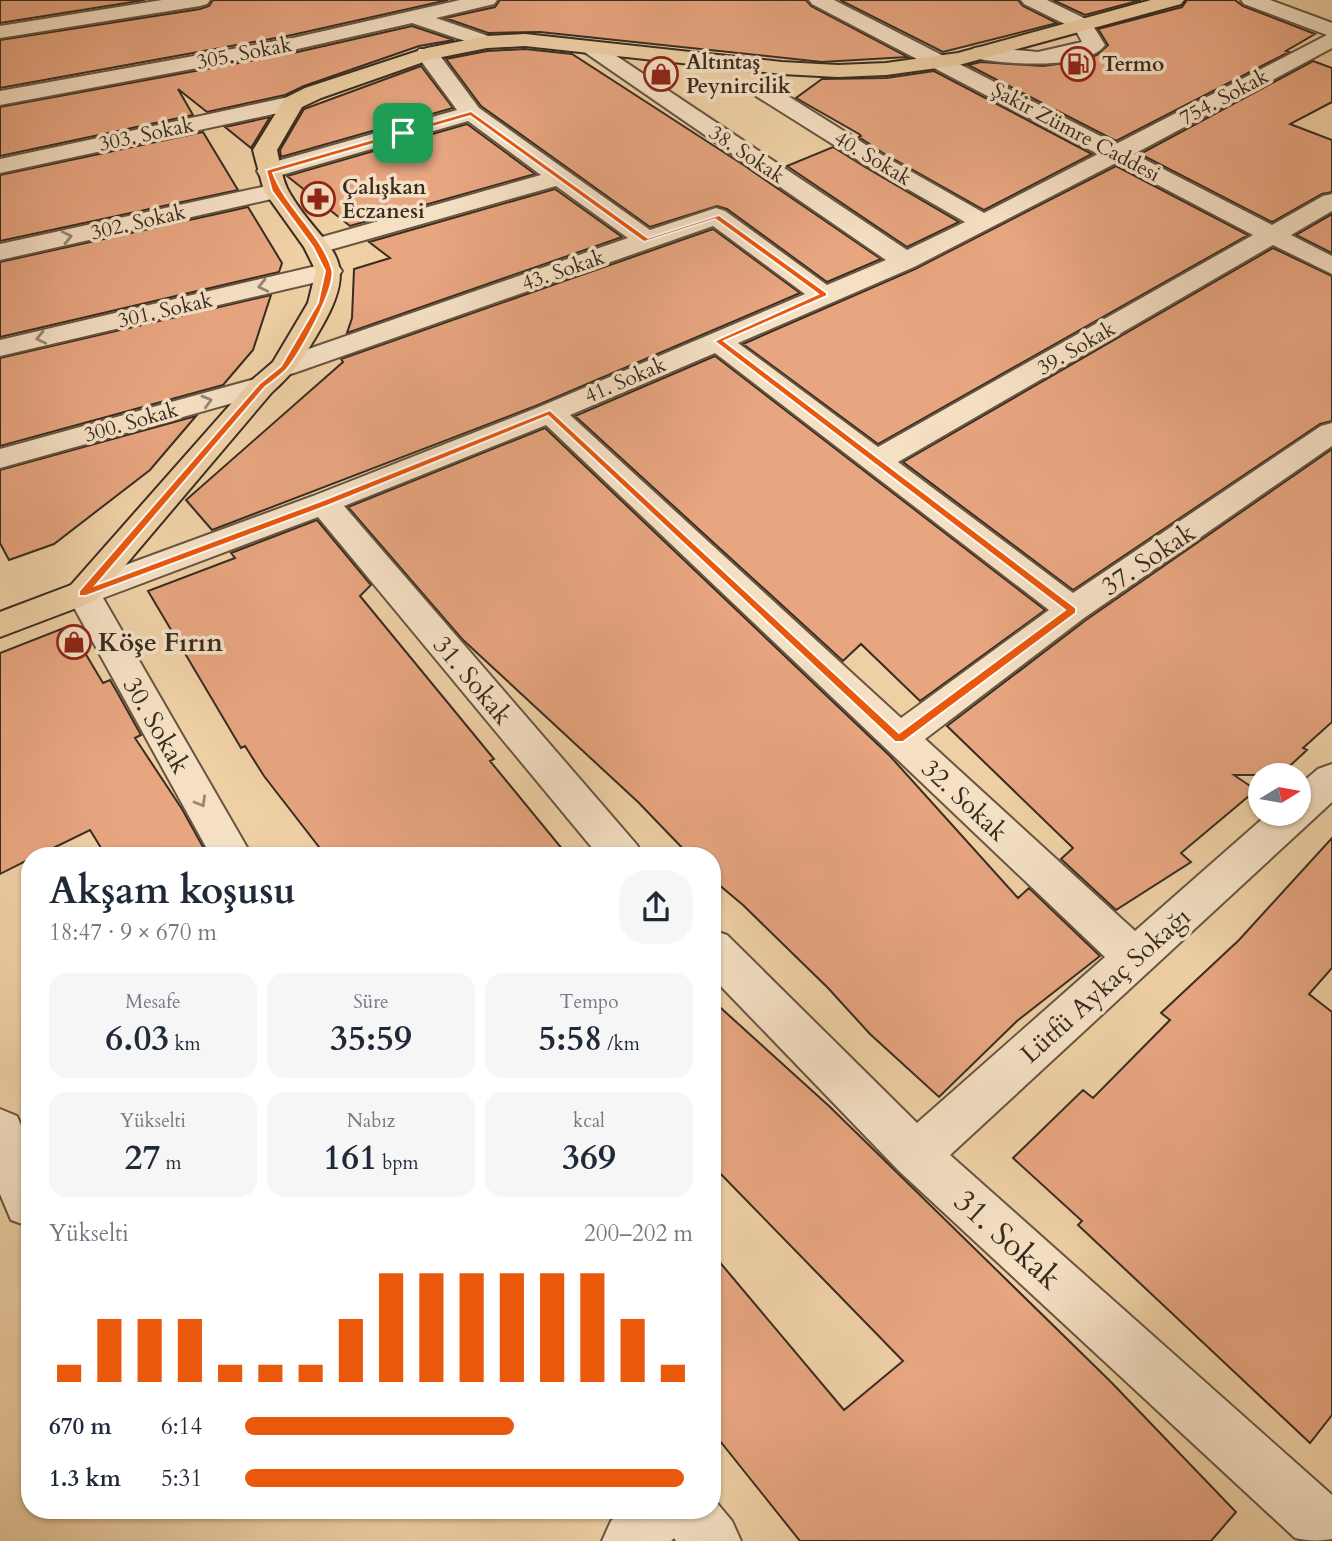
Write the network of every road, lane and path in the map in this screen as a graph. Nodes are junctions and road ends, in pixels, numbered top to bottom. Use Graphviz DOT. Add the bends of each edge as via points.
graph roads {
  1 [pos="201,0"];
  2 [pos="487,0"];
  3 [pos="818,0"];
  4 [pos="1031,0"];
  5 [pos="1174,0"];
  6 [pos="1251,0"];
  7 [pos="414,17"];
  8 [pos="1083,25"];
  9 [pos="1332,30"];
  10 [pos="0,32"];
  11 [pos="1332,40"];
  12 [pos="487,42"];
  13 [pos="590,47"];
  14 [pos="427,54"];
  15 [pos="943,62"];
  16 [pos="764,91"];
  17 [pos="0,98"];
  18 [pos="293,103"];
  19 [pos="471,113"];
  20 [pos="1117,154"];
  21 [pos="0,166"];
  22 [pos="560,177"];
  23 [pos="272,181"];
  24 [pos="1332,201"];
  25 [pos="984,223"];
  26 [pos="1276,235"];
  27 [pos="647,240"];
  28 [pos="317,246"];
  29 [pos="0,252"];
  30 [pos="905,261"];
  31 [pos="1332,266"];
  32 [pos="329,271"];
  33 [pos="824,295"];
  34 [pos="718,341"];
  35 [pos="0,348"];
  36 [pos="273,376"];
  37 [pos="550,413"];
  38 [pos="1332,432"];
  39 [pos="0,459"];
  40 [pos="876,462"];
  41 [pos="324,503"];
  42 [pos="83,593"];
  43 [pos="1072,610"];
  44 [pos="0,625"];
  45 [pos="899,739"];
  46 [pos="1332,779"];
  47 [pos="1311,798"];
  48 [pos="1281,826"];
  49 [pos="227,847"];
  50 [pos="615,847"];
  51 [pos="721,957"];
  52 [pos="1135,958"];
  53 [pos="0,1131"];
  54 [pos="916,1155"];
  55 [pos="19,1208"];
  56 [pos="653,1519"];
  57 [pos="694,1519"];
  58 [pos="1314,1519"];
  59 [pos="631,1541"];
  60 [pos="712,1541"];
  1 -- 10 [label="street"];
  2 -- 7 [label="street, 305. Sokak"];
  3 -- 15 [label="street, Şakir Zümre Caddesi"];
  4 -- 8 [label="street"];
  5 -- 8 [label="main road"];
  6 -- 9 [label="street"];
  7 -- 12 [label="street"];
  7 -- 17 [label="street, 305. Sokak"];
  8 -- 15 [label="main road"];
  11 -- 20 [label="street, 754. Sokak"];
  12 -- 13 [label="main road" via="525,40"];
  12 -- 14 [label="main road"];
  13 -- 15 [label="main road" via="818,71"];
  13 -- 30 [label="street, 38. Sokak"];
  14 -- 18 [label="main road"];
  14 -- 19 [label="street"];
  15 -- 20 [label="street, Şakir Zümre Caddesi"];
  16 -- 25 [label="street, 40. Sokak"];
  18 -- 21 [label="street, 303. Sokak"];
  18 -- 23 [label="main road" via="265,150"];
  19 -- 22 [label="street"];
  19 -- 23 [label="street, 302. Sokak"];
  20 -- 25 [label="street, 41. Sokak"];
  20 -- 26 [label="street, Şakir Zümre Caddesi"];
  22 -- 27 [label="street"];
  22 -- 28 [label="street"];
  23 -- 28 [label="main road"];
  29 -- 23 [label="street, 302. Sokak, one-way"];
  24 -- 26 [label="street, 39. Sokak"];
  25 -- 30 [label="street, 41. Sokak"];
  26 -- 31 [label="street, Şakir Zümre Caddesi"];
  26 -- 40 [label="street, 39. Sokak"];
  27 -- 33 [label="street, 43. Sokak" via="716,216"];
  27 -- 36 [label="street, 43. Sokak"];
  28 -- 32 [label="main road"];
  30 -- 33 [label="street, 41. Sokak"];
  32 -- 35 [label="street, 301. Sokak, one-way"];
  32 -- 36 [label="main road" via="322,303"];
  33 -- 34 [label="street, 41. Sokak"];
  34 -- 37 [label="street, 41. Sokak"];
  34 -- 40 [label="street"];
  39 -- 36 [label="street, 300. Sokak, one-way"];
  36 -- 42 [label="main road"];
  37 -- 41 [label="street, 41. Sokak"];
  37 -- 45 [label="street, 32. Sokak"];
  38 -- 43 [label="street, 37. Sokak"];
  40 -- 43 [label="street"];
  41 -- 42 [label="street, 41. Sokak"];
  41 -- 50 [label="street, 31. Sokak"];
  42 -- 44 [label="main road"];
  42 -- 49 [label="street, 30. Sokak, one-way"];
  43 -- 45 [label="street, 37. Sokak"];
  45 -- 52 [label="street, 32. Sokak"];
  46 -- 47 [label="street"];
  48 -- 52 [label="street, Lütfü Aykaç Sokağı"];
  51 -- 54 [label="street, 31. Sokak"];
  52 -- 54 [label="street, Lütfü Aykaç Sokağı"];
  53 -- 55 [label="street"];
  54 -- 58 [label="street, 31. Sokak"];
  56 -- 59 [label="street"];
  57 -- 60 [label="street"];
}
